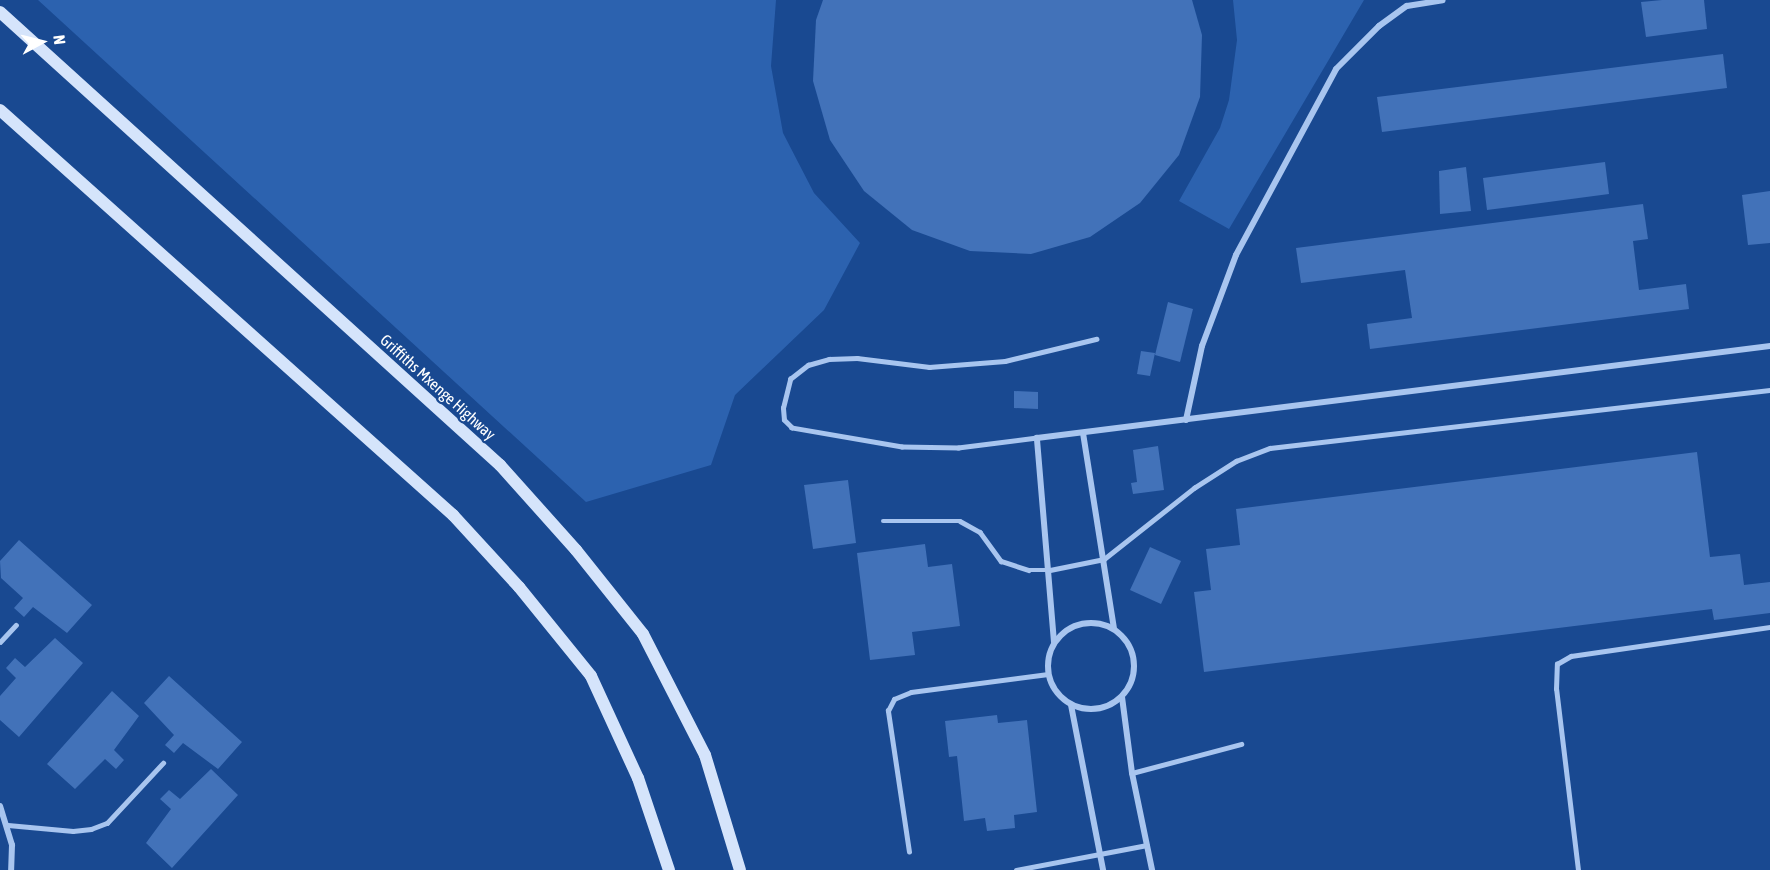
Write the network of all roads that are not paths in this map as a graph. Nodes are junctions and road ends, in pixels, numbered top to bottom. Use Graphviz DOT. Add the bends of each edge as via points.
graph roads {
  1 [pos="1443,0"];
  2 [pos="0,12"];
  3 [pos="0,110"];
  4 [pos="1096,339"];
  5 [pos="1770,346"];
  6 [pos="1770,390"];
  7 [pos="1185,420"];
  8 [pos="1083,433"];
  9 [pos="1036,438"];
  10 [pos="883,522"];
  11 [pos="1104,559"];
  12 [pos="1050,570"];
  13 [pos="16,625"];
  14 [pos="1770,627"];
  15 [pos="1114,628"];
  16 [pos="0,642"];
  17 [pos="1054,642"];
  18 [pos="1048,674"];
  19 [pos="1122,697"];
  20 [pos="1071,705"];
  21 [pos="1241,744"];
  22 [pos="163,763"];
  23 [pos="1132,773"];
  24 [pos="0,806"];
  25 [pos="8,825"];
  26 [pos="1147,844"];
  27 [pos="909,852"];
  28 [pos="1101,856"];
  29 [pos="11,870"];
  30 [pos="669,870"];
  31 [pos="740,870"];
  32 [pos="1016,870"];
  33 [pos="1103,870"];
  34 [pos="1152,870"];
  35 [pos="1578,870"];
  1 -- 7 [label="street" via="1407,6 1378,26 1336,69 1236,255 1202,346"];
  2 -- 31 [label="street, Griffiths Mxenge Highway" via="500,465 576,550 643,634 700,745"];
  3 -- 30 [label="street" via="453,514 519,587 591,675 638,778"];
  4 -- 9 [label="lane" via="994,362 929,367 857,358 829,359 808,365 790,379 783,408 784,420 792,428 902,447 959,448"];
  5 -- 7 [label="street"];
  6 -- 11 [label="lane" via="1270,448 1236,461 1194,488"];
  7 -- 8 [label="street"];
  8 -- 9 [label="street"];
  8 -- 11 [label="street"];
  9 -- 12 [label="street"];
  10 -- 12 [label="lane" via="960,520 981,532 1000,561 1029,570"];
  11 -- 12 [label="lane"];
  11 -- 15 [label="street"];
  12 -- 17 [label="street"];
  13 -- 16 [label="lane"];
  14 -- 35 [label="lane" via="1571,656 1557,664 1558,707"];
  15 -- 17 [label="street" via="1092,622 1071,627"];
  15 -- 19 [label="street" via="1128,642 1135,661 1132,681"];
  17 -- 18 [label="street"];
  18 -- 20 [label="street" via="1056,693"];
  18 -- 27 [label="lane" via="911,692 894,699 888,711"];
  19 -- 20 [label="street" via="1107,707 1089,710"];
  19 -- 23 [label="street"];
  20 -- 28 [label="street"];
  21 -- 23 [label="lane"];
  22 -- 25 [label="lane" via="107,823 72,831"];
  23 -- 26 [label="street"];
  24 -- 25 [label="street"];
  25 -- 29 [label="street"];
  26 -- 28 [label="lane"];
  26 -- 34 [label="street"];
  28 -- 32 [label="lane"];
  28 -- 33 [label="street"];
}
